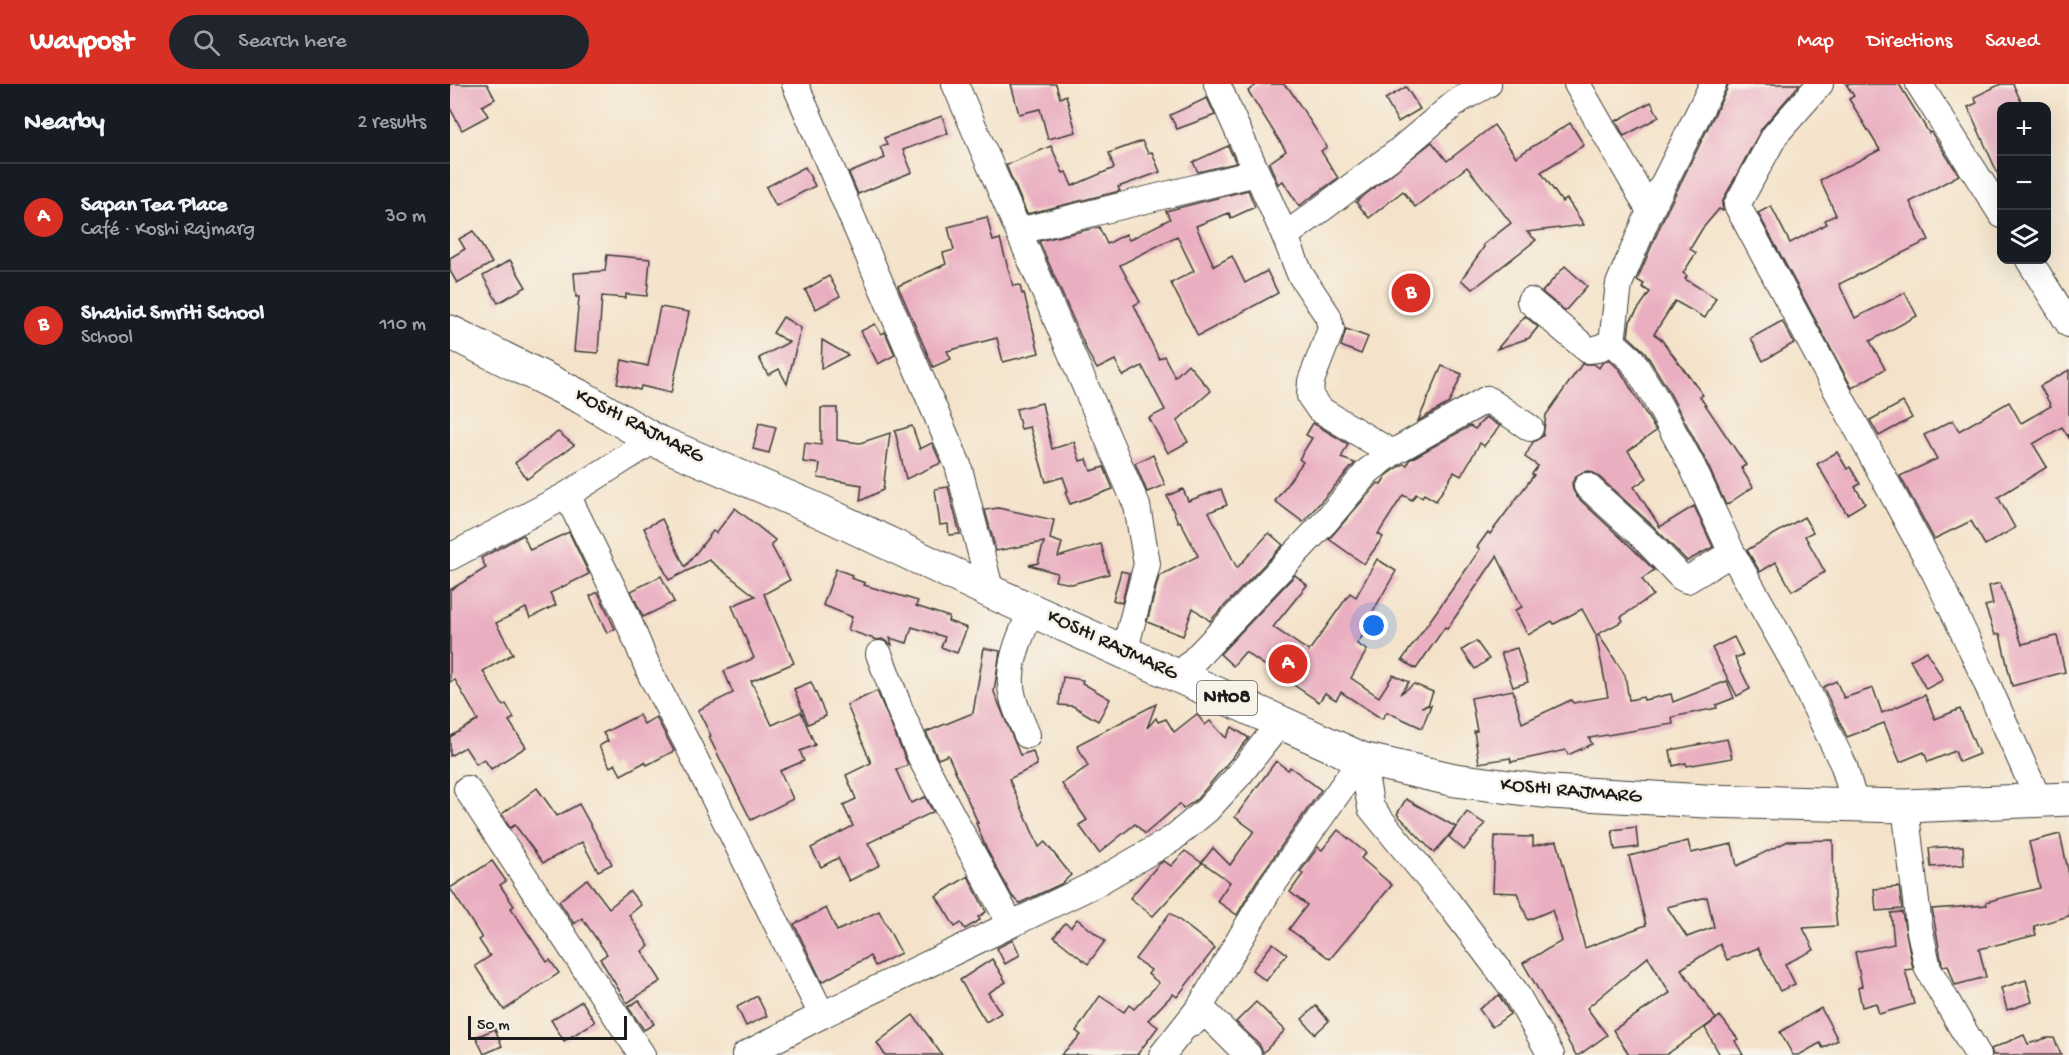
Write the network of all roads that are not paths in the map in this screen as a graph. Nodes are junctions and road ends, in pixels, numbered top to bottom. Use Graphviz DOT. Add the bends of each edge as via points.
graph roads {
  1 [pos="795,84"];
  2 [pos="955,84"];
  3 [pos="1217,84"];
  4 [pos="1488,84"];
  5 [pos="1577,84"];
  6 [pos="1713,84"];
  7 [pos="1820,84"];
  8 [pos="1919,84"];
  9 [pos="1455,92"];
  10 [pos="1256,173"];
  11 [pos="1998,210"];
  12 [pos="1650,211"];
  13 [pos="1019,231"];
  14 [pos="1285,236"];
  15 [pos="2032,264"];
  16 [pos="1530,301"];
  17 [pos="2069,324"];
  18 [pos="450,332"];
  19 [pos="1612,342"];
  20 [pos="1530,428"];
  21 [pos="654,440"];
  22 [pos="1392,453"];
  23 [pos="1587,486"];
  24 [pos="567,495"];
  25 [pos="1732,553"];
  26 [pos="450,557"];
  27 [pos="991,592"];
  28 [pos="1032,609"];
  29 [pos="1124,652"];
  30 [pos="879,654"];
  31 [pos="1179,676"];
  32 [pos="1280,723"];
  33 [pos="1027,735"];
  34 [pos="1362,759"];
  35 [pos="467,789"];
  36 [pos="2054,800"];
  37 [pos="1855,804"];
  38 [pos="1905,806"];
  39 [pos="1010,923"];
  40 [pos="1200,1007"];
  41 [pos="822,1015"];
  42 [pos="642,1055"];
  43 [pos="745,1055"];
  44 [pos="1162,1055"];
  45 [pos="1181,1055"];
  46 [pos="1248,1055"];
  47 [pos="1551,1055"];
  48 [pos="1978,1055"];
  1 -- 27 [label="street" via="958,465"];
  2 -- 13 [label="street"];
  3 -- 10 [label="street"];
  4 -- 9 [label="street"];
  5 -- 12 [label="street"];
  6 -- 12 [label="street"];
  7 -- 36 [label="street" via="1775,135 1737,206"];
  8 -- 11 [label="street"];
  9 -- 14 [label="street" via="1395,154"];
  10 -- 13 [label="street"];
  10 -- 14 [label="street"];
  12 -- 19 [label="street" via="1619,284"];
  13 -- 29 [label="street" via="1137,506 1147,564"];
  14 -- 22 [label="street" via="1300,274 1328,316 1331,329 1311,381 1310,396 1319,409"];
  15 -- 17 [label="street"];
  16 -- 19 [label="street" via="1588,350"];
  18 -- 21 [label="main road, KOSHI RAJMARG / NH08" via="583,398"];
  19 -- 25 [label="street" via="1632,360 1653,394"];
  20 -- 22 [label="street" via="1487,399"];
  21 -- 24 [label="street"];
  21 -- 27 [label="main road, KOSHI RAJMARG / NH08" via="820,511"];
  22 -- 31 [label="street" via="1368,471"];
  23 -- 25 [label="street" via="1687,580"];
  24 -- 26 [label="street"];
  24 -- 41 [label="street" via="626,613 651,675"];
  25 -- 37 [label="street" via="1792,659 1844,766"];
  27 -- 28 [label="main road, KOSHI RAJMARG / NH08"];
  28 -- 29 [label="main road, KOSHI RAJMARG / NH08"];
  28 -- 33 [label="street" via="1010,678"];
  29 -- 31 [label="main road, KOSHI RAJMARG / NH08"];
  30 -- 39 [label="street" via="923,762"];
  31 -- 32 [label="main road, KOSHI RAJMARG / NH08"];
  32 -- 34 [label="main road, KOSHI RAJMARG / NH08"];
  32 -- 39 [label="street" via="1207,810 1172,839 1093,885"];
  34 -- 37 [label="main road, KOSHI RAJMARG / NH08" via="1455,780 1550,792"];
  34 -- 40 [label="street" via="1268,891"];
  34 -- 47 [label="street" via="1371,808 1514,990"];
  35 -- 42 [label="street"];
  36 -- 38 [label="main road, KOSHI RAJMARG / NH08"];
  37 -- 38 [label="main road, KOSHI RAJMARG / NH08"];
  38 -- 48 [label="street" via="1919,927 1928,969"];
  39 -- 41 [label="street"];
  40 -- 44 [label="street"];
  40 -- 45 [label="street"];
  40 -- 46 [label="street"];
  41 -- 43 [label="street"];
}
